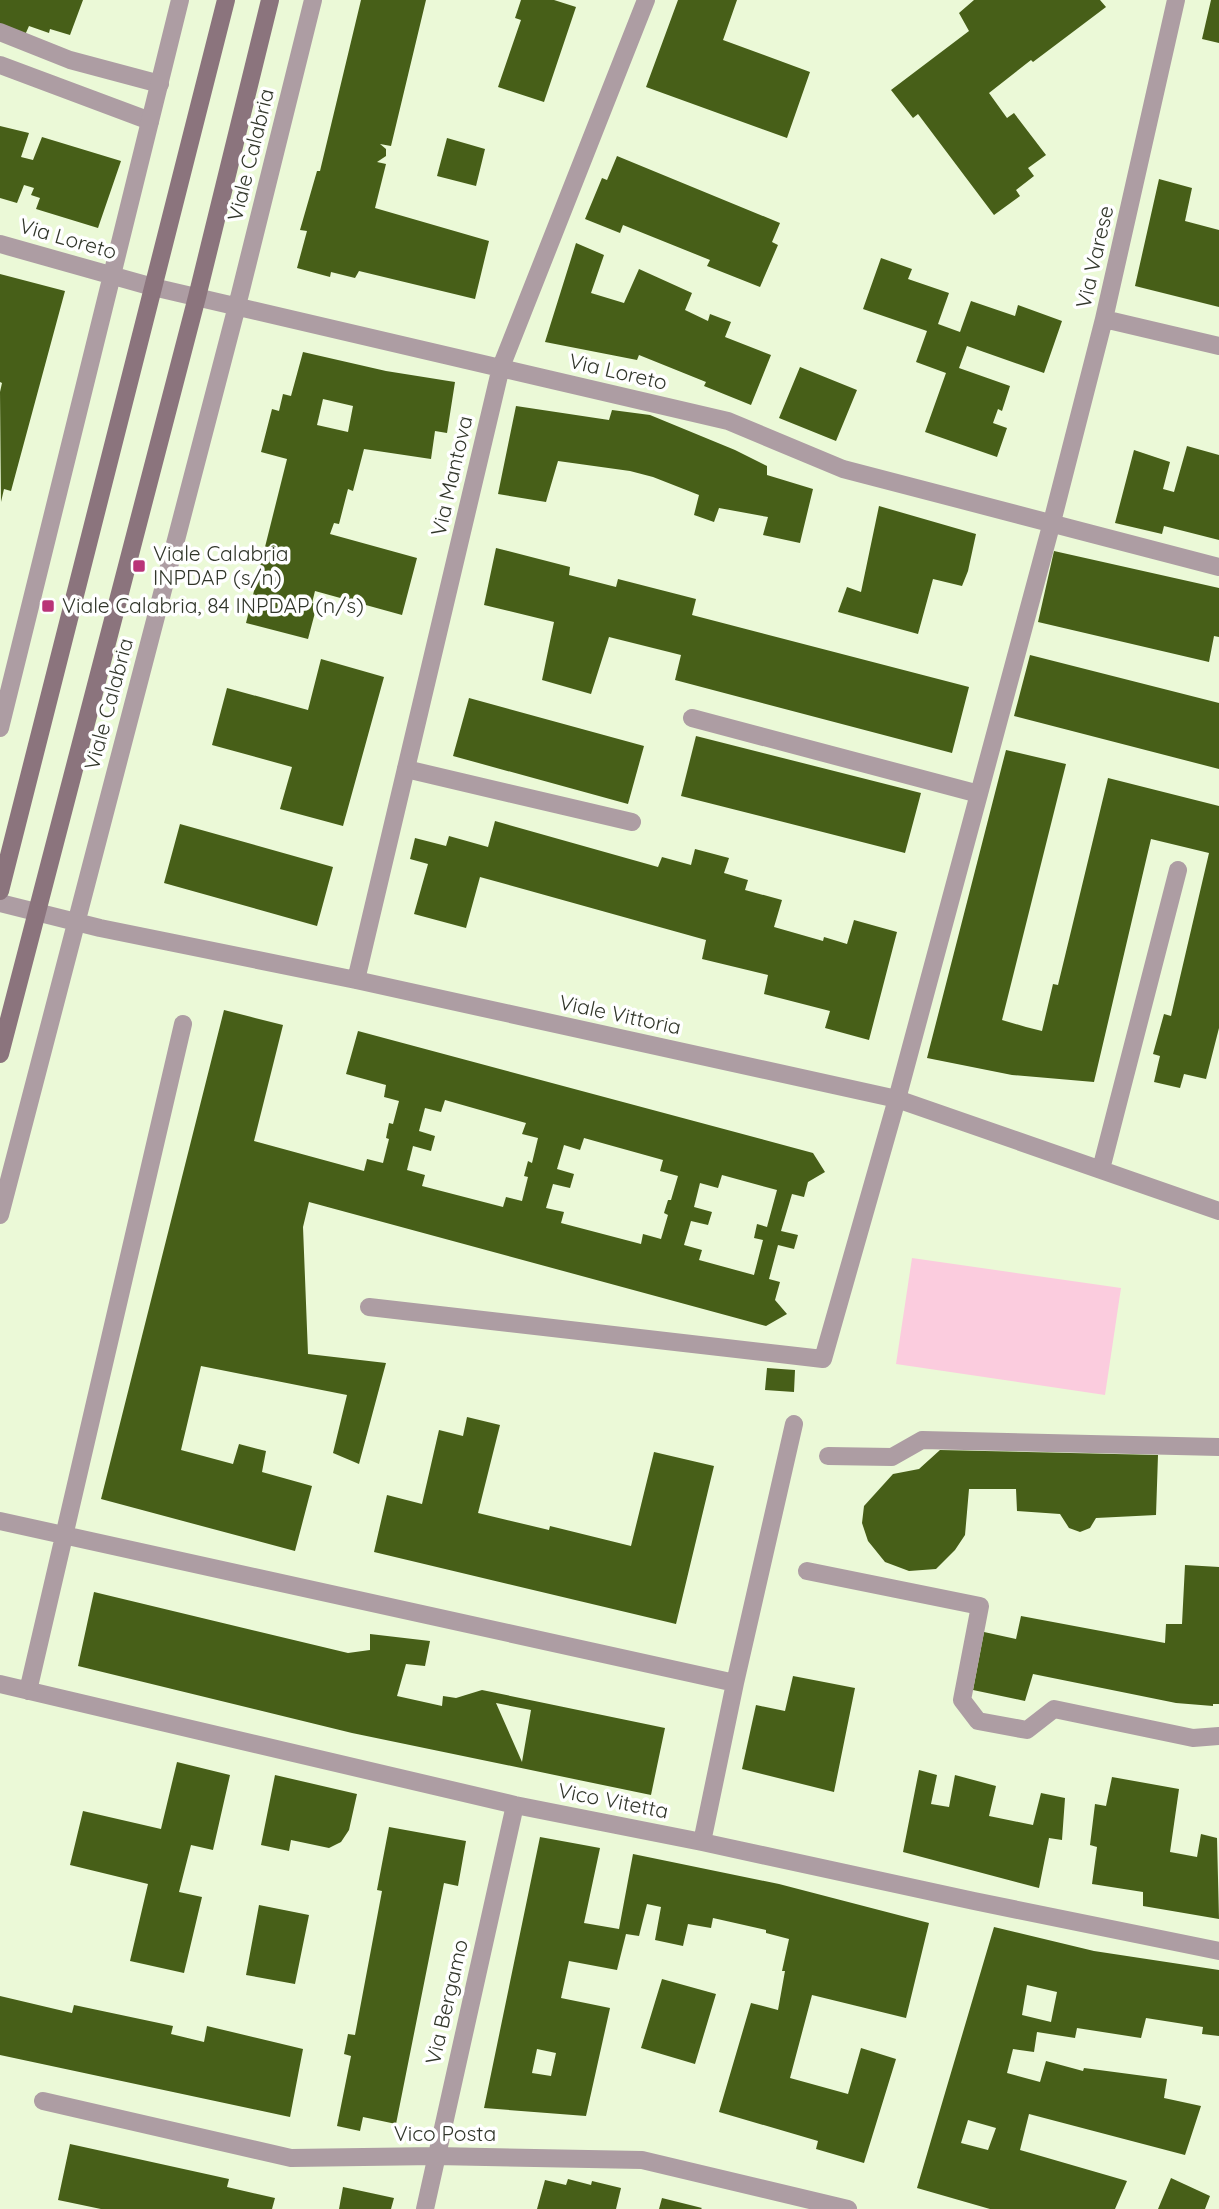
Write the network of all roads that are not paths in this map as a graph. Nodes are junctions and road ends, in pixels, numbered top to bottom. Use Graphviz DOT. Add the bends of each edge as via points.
graph roads {
  1 [pos="180,0"];
  2 [pos="226,0"];
  3 [pos="270,0"];
  4 [pos="313,0"];
  5 [pos="646,0"];
  6 [pos="1176,0"];
  7 [pos="0,32"];
  8 [pos="0,65"];
  9 [pos="160,84"];
  10 [pos="150,121"];
  11 [pos="0,244"];
  12 [pos="113,276"];
  13 [pos="152,287"];
  14 [pos="197,297"];
  15 [pos="237,306"];
  16 [pos="1104,319"];
  17 [pos="1219,346"];
  18 [pos="501,368"];
  19 [pos="1052,522"];
  20 [pos="1219,567"];
  21 [pos="692,718"];
  22 [pos="0,728"];
  23 [pos="406,769"];
  24 [pos="979,794"];
  25 [pos="632,822"];
  26 [pos="1178,870"];
  27 [pos="0,891"];
  28 [pos="0,903"];
  29 [pos="36,913"];
  30 [pos="75,921"];
  31 [pos="356,980"];
  32 [pos="183,1024"];
  33 [pos="0,1054"];
  34 [pos="897,1099"];
  35 [pos="1101,1169"];
  36 [pos="1219,1211"];
  37 [pos="0,1215"];
  38 [pos="369,1307"];
  39 [pos="794,1424"];
  40 [pos="1219,1447"];
  41 [pos="828,1456"];
  42 [pos="0,1521"];
  43 [pos="64,1535"];
  44 [pos="807,1571"];
  45 [pos="735,1683"];
  46 [pos="0,1684"];
  47 [pos="28,1691"];
  48 [pos="1219,1736"];
  49 [pos="515,1805"];
  50 [pos="702,1842"];
  51 [pos="1219,1951"];
  52 [pos="43,2101"];
  53 [pos="436,2156"];
  54 [pos="425,2209"];
  55 [pos="848,2209"];
  1 -- 9 [label="street"];
  2 -- 13 [label="main road"];
  3 -- 14 [label="main road, Viale Calabria"];
  4 -- 15 [label="street, Viale Calabria"];
  5 -- 18 [label="street, Via Mantova"];
  6 -- 16 [label="street, Via Varese"];
  7 -- 9 [label="street" via="70,60"];
  8 -- 10 [label="street"];
  9 -- 10 [label="street"];
  10 -- 12 [label="street"];
  11 -- 12 [label="street, Via Loreto"];
  12 -- 13 [label="street, Via Loreto"];
  12 -- 22 [label="street"];
  13 -- 14 [label="street, Via Loreto"];
  13 -- 27 [label="main road"];
  14 -- 15 [label="street, Via Loreto"];
  14 -- 29 [label="main road, Viale Calabria"];
  15 -- 18 [label="street, Via Loreto"];
  15 -- 30 [label="street, Viale Calabria"];
  16 -- 17 [label="street"];
  16 -- 19 [label="street, Via Varese"];
  18 -- 19 [label="street, Via Loreto" via="728,421 843,469"];
  18 -- 23 [label="street, Via Mantova"];
  19 -- 20 [label="street, Via Loreto"];
  19 -- 24 [label="street, Via Varese"];
  21 -- 24 [label="street"];
  23 -- 25 [label="street"];
  23 -- 31 [label="street, Via Mantova"];
  24 -- 34 [label="street, Via Varese"];
  26 -- 35 [label="street"];
  28 -- 29 [label="street, Viale Vittoria"];
  29 -- 30 [label="street, Viale Vittoria"];
  29 -- 33 [label="main road, Viale Calabria"];
  30 -- 31 [label="street, Viale Vittoria"];
  30 -- 37 [label="street, Viale Calabria"];
  31 -- 34 [label="street, Viale Vittoria"];
  32 -- 43 [label="street"];
  34 -- 35 [label="street, Viale Vittoria"];
  34 -- 38 [label="street, Via Varese" via="823,1359"];
  35 -- 36 [label="street, Viale Vittoria"];
  39 -- 45 [label="street"];
  40 -- 41 [label="street" via="922,1440 892,1457"];
  42 -- 43 [label="street"];
  43 -- 45 [label="street"];
  43 -- 47 [label="street"];
  44 -- 48 [label="street" via="980,1606 962,1700 978,1721 1027,1730 1054,1709 1193,1738"];
  45 -- 50 [label="street"];
  46 -- 47 [label="street, Vico Vitetta"];
  47 -- 49 [label="street, Vico Vitetta"];
  49 -- 50 [label="street, Vico Vitetta"];
  49 -- 53 [label="street, Via Bergamo"];
  50 -- 51 [label="street, Vico Vitetta"];
  52 -- 53 [label="street, Vico Posta" via="291,2158"];
  53 -- 54 [label="street, Via Bergamo"];
  53 -- 55 [label="street, Vico Posta" via="642,2160"];
}
